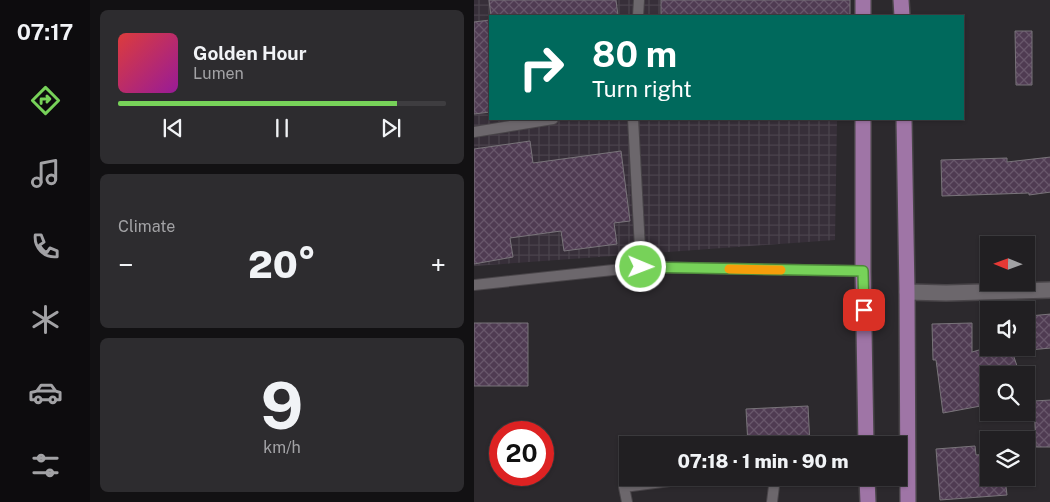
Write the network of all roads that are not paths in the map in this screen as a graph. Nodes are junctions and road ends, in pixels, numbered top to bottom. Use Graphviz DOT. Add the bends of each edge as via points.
graph roads {
  1 [pos="639,0"];
  2 [pos="863,0"];
  3 [pos="902,0"];
  4 [pos="638,15"];
  5 [pos="863,15"];
  6 [pos="902,15"];
  7 [pos="546,120"];
  8 [pos="633,120"];
  9 [pos="863,120"];
  10 [pos="904,120"];
  11 [pos="474,132"];
  12 [pos="641,267"];
  13 [pos="863,271"];
  14 [pos="474,286"];
  15 [pos="1050,290"];
  16 [pos="907,292"];
  17 [pos="866,436"];
  18 [pos="904,436"];
  19 [pos="624,486"];
  20 [pos="774,486"];
  21 [pos="867,486"];
  22 [pos="906,486"];
  23 [pos="627,502"];
  24 [pos="772,502"];
  25 [pos="868,502"];
  26 [pos="908,502"];
  1 -- 4 [label="lane"];
  2 -- 5 [label="main road"];
  3 -- 6 [label="main road"];
  7 -- 11 [label="lane"];
  8 -- 12 [label="lane"];
  9 -- 13 [label="main road"];
  10 -- 16 [label="main road"];
  12 -- 13 [label="lane"];
  12 -- 14 [label="lane"];
  13 -- 17 [label="main road"];
  15 -- 16 [label="street"];
  16 -- 18 [label="main road"];
  19 -- 23 [label="lane"];
  20 -- 24 [label="lane"];
  21 -- 25 [label="main road"];
  22 -- 26 [label="main road"];
}
